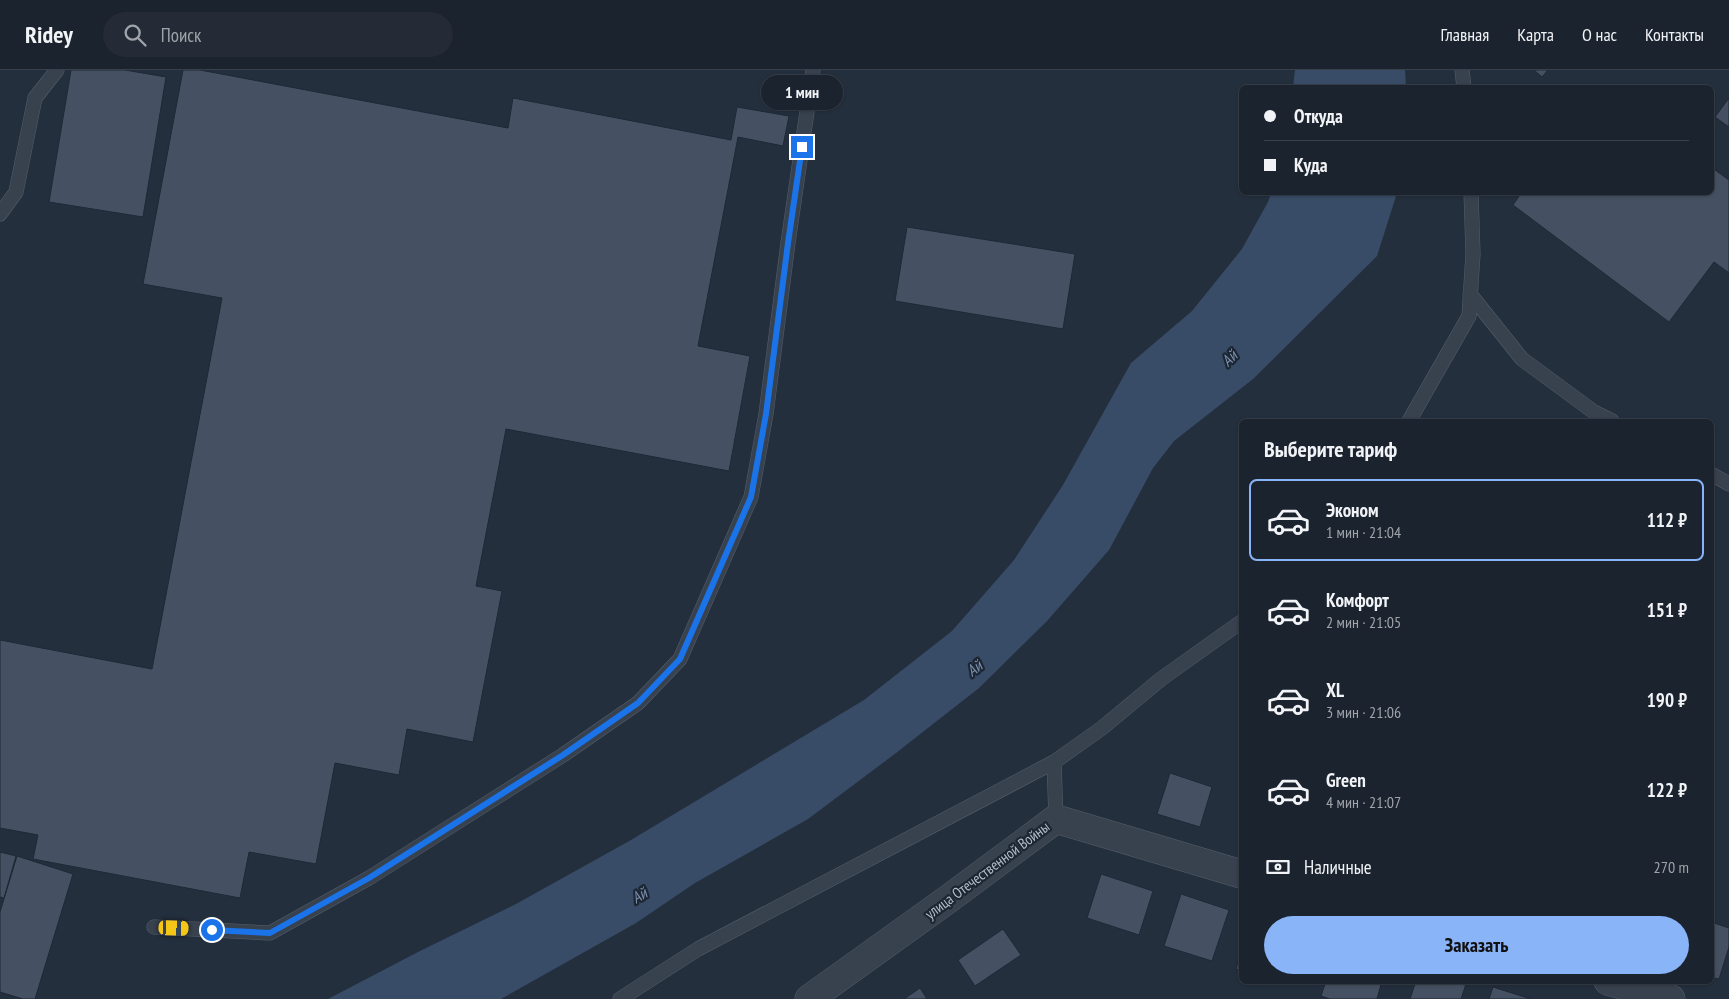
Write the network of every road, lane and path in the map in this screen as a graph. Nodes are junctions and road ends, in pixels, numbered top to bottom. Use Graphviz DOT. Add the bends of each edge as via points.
graph roads {
  1 [pos="57,70"];
  2 [pos="813,70"];
  3 [pos="1462,70"];
  4 [pos="1464,85"];
  5 [pos="1471,195"];
  6 [pos="0,214"];
  7 [pos="1470,294"];
  8 [pos="1410,419"];
  9 [pos="1608,419"];
  10 [pos="1714,476"];
  11 [pos="1729,484"];
  12 [pos="1239,623"];
  13 [pos="1054,762"];
  14 [pos="1056,818"];
  15 [pos="1239,873"];
  16 [pos="154,928"];
  17 [pos="1618,984"];
  18 [pos="620,999"];
  19 [pos="809,999"];
  20 [pos="1671,999"];
  1 -- 6 [label="lane" via="35,98 16,192"];
  2 -- 16 [label="lane" via="766,414 751,497 680,659 638,703 563,755 369,878 270,933"];
  3 -- 4 [label="lane"];
  5 -- 7 [label="lane" via="1473,254"];
  7 -- 8 [label="lane" via="1469,316"];
  7 -- 9 [label="lane" via="1522,359"];
  10 -- 11 [label="lane"];
  12 -- 13 [label="lane"];
  13 -- 14 [label="lane"];
  13 -- 18 [label="lane" via="698,950"];
  14 -- 15 [label="street, улица Отечественной Войны"];
  14 -- 19 [label="street, улица Отечественной Войны"];
  17 -- 20 [label="street"];
}
